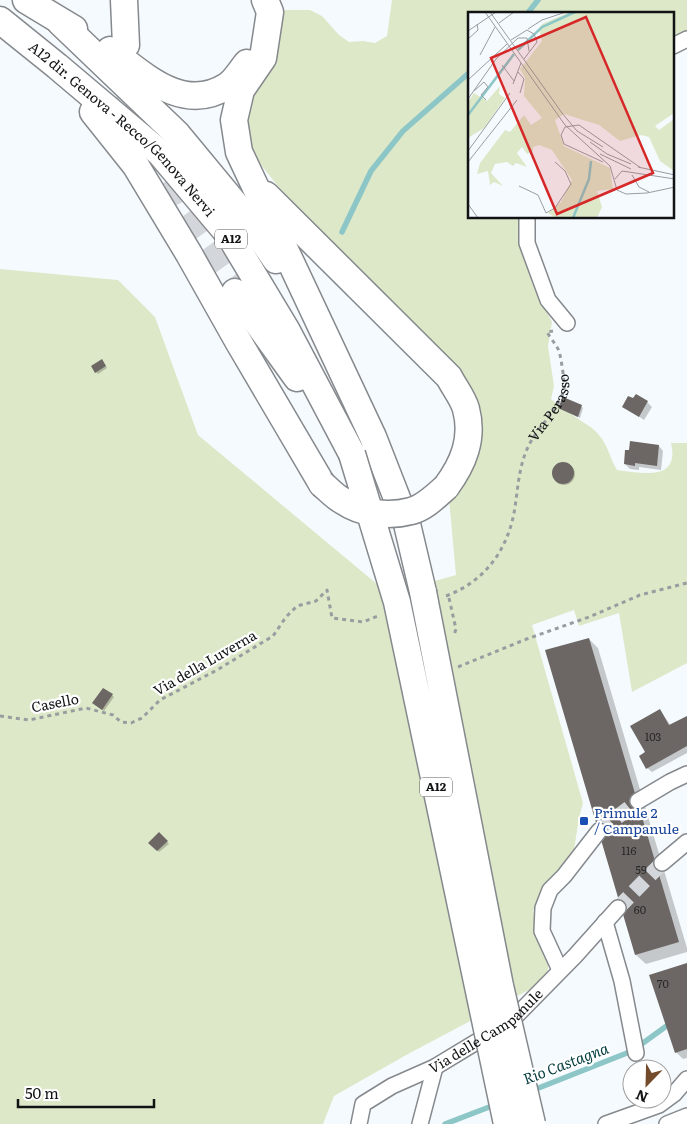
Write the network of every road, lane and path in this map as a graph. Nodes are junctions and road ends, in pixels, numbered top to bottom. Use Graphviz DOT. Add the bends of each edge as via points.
graph roads {
  1 [pos="26,0"];
  2 [pos="124,0"];
  3 [pos="268,6"];
  4 [pos="0,20"];
  5 [pos="60,22"];
  6 [pos="687,39"];
  7 [pos="126,45"];
  8 [pos="674,46"];
  9 [pos="57,66"];
  10 [pos="254,182"];
  11 [pos="527,219"];
  12 [pos="235,292"];
  13 [pos="314,314"];
  14 [pos="567,323"];
  15 [pos="352,454"];
  16 [pos="687,583"];
  17 [pos="437,595"];
  18 [pos="385,613"];
  19 [pos="451,642"];
  20 [pos="450,670"];
  21 [pos="113,715"];
  22 [pos="0,716"];
  23 [pos="687,774"];
  24 [pos="638,801"];
  25 [pos="599,831"];
  26 [pos="687,842"];
  27 [pos="662,863"];
  28 [pos="618,908"];
  29 [pos="605,922"];
  30 [pos="560,970"];
  31 [pos="636,1053"];
  32 [pos="435,1067"];
  33 [pos="687,1078"];
  34 [pos="687,1116"];
  35 [pos="359,1124"];
  36 [pos="420,1124"];
  37 [pos="507,1124"];
  38 [pos="532,1124"];
  39 [pos="606,1124"];
  40 [pos="667,1124"];
  1 -- 5 [label="highway, A12"];
  2 -- 7 [label="highway"];
  3 -- 5 [label="highway" via="252,57 228,85 208,95 182,96 153,83 101,43"];
  3 -- 10 [label="highway" via="262,58 241,90 234,120 239,152"];
  4 -- 9 [label="highway, A12 dir. Genova - Recco/Genova Nervi / A12"];
  5 -- 13 [label="highway, A12" via="177,134 249,221"];
  6 -- 8 [label="street"];
  9 -- 10 [label="highway, bridge" via="136,166 322,484 343,502 367,512 411,511 426,504 446,487 458,471 469,430 466,408 449,377"];
  9 -- 15 [label="highway, A12 dir. Genova - Recco/Genova Nervi / A12" via="160,153 230,236 287,331"];
  10 -- 13 [label="highway"];
  11 -- 14 [label="street" via="527,243 548,300"];
  12 -- 15 [label="highway"];
  13 -- 17 [label="highway, A12" via="373,437"];
  14 -- 17 [label="path, Via Perasso" via="564,330 546,332 559,352 564,389 527,448 507,539 495,562 467,585"];
  15 -- 37 [label="highway, A12, bridge" via="398,602"];
  16 -- 20 [label="path" via="640,595"];
  17 -- 19 [label="path" via="456,629"];
  17 -- 38 [label="highway, A12, bridge" via="500,986"];
  18 -- 21 [label="path, Via della Luverna" via="363,622 332,618 328,590 316,601 298,606 273,636 160,700 142,718 131,723 121,722"];
  21 -- 22 [label="path, Casello" via="86,708 30,720"];
  23 -- 24 [label="street"];
  25 -- 30 [label="street" via="550,890 543,908 542,931"];
  26 -- 27 [label="street"];
  28 -- 29 [label="street, Via delle Campanule"];
  29 -- 30 [label="street, Via delle Campanule"];
  29 -- 31 [label="street" via="622,981"];
  30 -- 32 [label="street, Via delle Campanule" via="511,1021"];
  32 -- 35 [label="street, Via delle Campanule" via="392,1086 363,1104"];
  32 -- 36 [label="street"];
  33 -- 39 [label="street" via="659,1105"];
  34 -- 40 [label="street"];
}
